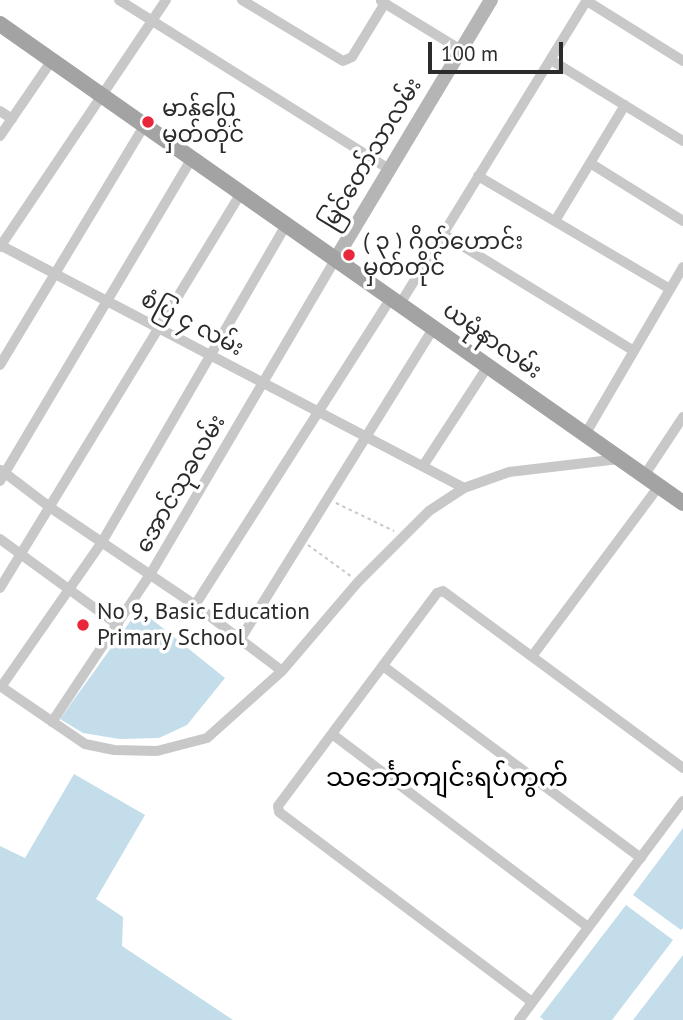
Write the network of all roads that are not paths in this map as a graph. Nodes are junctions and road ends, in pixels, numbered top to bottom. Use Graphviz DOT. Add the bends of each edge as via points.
graph roads {
  1 [pos="119,0"];
  2 [pos="166,0"];
  3 [pos="242,0"];
  4 [pos="491,0"];
  5 [pos="587,1"];
  6 [pos="383,2"];
  7 [pos="153,22"];
  8 [pos="0,24"];
  9 [pos="461,50"];
  10 [pos="52,60"];
  11 [pos="551,60"];
  12 [pos="683,61"];
  13 [pos="102,95"];
  14 [pos="625,105"];
  15 [pos="0,111"];
  16 [pos="12,119"];
  17 [pos="144,126"];
  18 [pos="0,136"];
  19 [pos="683,141"];
  20 [pos="192,158"];
  21 [pos="590,163"];
  22 [pos="389,169"];
  23 [pos="478,176"];
  24 [pos="241,193"];
  25 [pos="555,221"];
  26 [pos="683,221"];
  27 [pos="286,225"];
  28 [pos="443,234"];
  29 [pos="0,246"];
  30 [pos="335,260"];
  31 [pos="683,267"];
  32 [pos="55,274"];
  33 [pos="670,289"];
  34 [pos="107,301"];
  35 [pos="395,301"];
  36 [pos="159,328"];
  37 [pos="433,329"];
  38 [pos="634,351"];
  39 [pos="211,355"];
  40 [pos="0,365"];
  41 [pos="488,366"];
  42 [pos="263,383"];
  43 [pos="318,411"];
  44 [pos="683,417"];
  45 [pos="586,433"];
  46 [pos="367,437"];
  47 [pos="619,459"];
  48 [pos="424,466"];
  49 [pos="2,474"];
  50 [pos="644,476"];
  51 [pos="659,486"];
  52 [pos="464,488"];
  53 [pos="683,503"];
  54 [pos="51,508"];
  55 [pos="0,539"];
  56 [pos="102,542"];
  57 [pos="22,556"];
  58 [pos="151,573"];
  59 [pos="0,588"];
  60 [pos="70,589"];
  61 [pos="195,604"];
  62 [pos="118,625"];
  63 [pos="241,638"];
  64 [pos="533,655"];
  65 [pos="383,666"];
  66 [pos="282,671"];
  67 [pos="0,687"];
  68 [pos="52,722"];
  69 [pos="332,734"];
  70 [pos="683,768"];
  71 [pos="683,801"];
  72 [pos="641,858"];
  73 [pos="588,927"];
  74 [pos="532,1003"];
  75 [pos="519,1020"];
  1 -- 7 [label="street"];
  2 -- 7 [label="street"];
  3 -- 6 [label="street" via="343,61 352,57"];
  4 -- 9 [label="main road, မြင်တော်သာလမ်း"];
  5 -- 11 [label="street"];
  5 -- 12 [label="street"];
  6 -- 9 [label="street"];
  7 -- 13 [label="street"];
  7 -- 22 [label="street"];
  8 -- 10 [label="main road, ယမုံနာလမ်း"];
  9 -- 22 [label="main road, မြင်တော်သာလမ်း"];
  10 -- 13 [label="main road, ယမုံနာလမ်း"];
  10 -- 16 [label="street"];
  11 -- 14 [label="street"];
  11 -- 23 [label="street"];
  13 -- 17 [label="main road, ယမုံနာလမ်း"];
  13 -- 29 [label="street"];
  14 -- 19 [label="street"];
  14 -- 21 [label="street"];
  15 -- 16 [label="street"];
  16 -- 18 [label="street"];
  17 -- 20 [label="main road, ယမုံနာလမ်း"];
  17 -- 32 [label="street"];
  20 -- 24 [label="main road, ယမုံနာလမ်း"];
  20 -- 34 [label="street"];
  21 -- 25 [label="street"];
  21 -- 26 [label="street"];
  22 -- 30 [label="main road, မြင်တော်သာလမ်း"];
  23 -- 25 [label="street"];
  23 -- 28 [label="street"];
  24 -- 27 [label="main road, ယမုံနာလမ်း"];
  24 -- 36 [label="street"];
  25 -- 33 [label="street"];
  27 -- 30 [label="main road, ယမုံနာလမ်း"];
  27 -- 39 [label="street"];
  28 -- 35 [label="street"];
  28 -- 38 [label="street"];
  29 -- 32 [label="street, စံပြ ၄ လမ်း"];
  30 -- 35 [label="main road, ယမုံနာလမ်း"];
  30 -- 42 [label="street, အောင်သုခလမ်း"];
  31 -- 33 [label="street"];
  32 -- 34 [label="street, စံပြ ၄ လမ်း"];
  32 -- 40 [label="street"];
  33 -- 38 [label="street"];
  34 -- 36 [label="street, စံပြ ၄ လမ်း"];
  34 -- 49 [label="street"];
  35 -- 37 [label="main road, ယမုံနာလမ်း"];
  35 -- 43 [label="street"];
  36 -- 39 [label="street, စံပြ ၄ လမ်း"];
  36 -- 54 [label="street"];
  37 -- 41 [label="main road, ယမုံနာလမ်း"];
  37 -- 46 [label="street"];
  38 -- 45 [label="street"];
  39 -- 42 [label="street, စံပြ ၄ လမ်း"];
  39 -- 56 [label="street"];
  41 -- 45 [label="main road, ယမုံနာလမ်း"];
  41 -- 48 [label="street"];
  42 -- 43 [label="street, စံပြ ၄ လမ်း"];
  42 -- 58 [label="street, အောင်သုခလမ်း"];
  43 -- 46 [label="street, စံပြ ၄ လမ်း"];
  43 -- 61 [label="street"];
  44 -- 50 [label="street"];
  45 -- 47 [label="main road, ယမုံနာလမ်း"];
  46 -- 48 [label="street, စံပြ ၄ လမ်း"];
  46 -- 63 [label="street"];
  47 -- 50 [label="main road, ယမုံနာလမ်း"];
  47 -- 52 [label="street" via="509,472"];
  48 -- 52 [label="street, စံပြ ၄ လမ်း"];
  49 -- 54 [label="street"];
  50 -- 51 [label="main road, ယမုံနာလမ်း"];
  51 -- 53 [label="main road, ယမုံနာလမ်း"];
  51 -- 64 [label="street"];
  52 -- 66 [label="street" via="429,511 358,582"];
  54 -- 56 [label="street"];
  54 -- 57 [label="street"];
  55 -- 57 [label="street"];
  56 -- 58 [label="street"];
  56 -- 60 [label="street"];
  57 -- 59 [label="street"];
  57 -- 60 [label="street"];
  58 -- 61 [label="street"];
  58 -- 62 [label="street, အောင်သုခလမ်း"];
  60 -- 62 [label="street"];
  60 -- 67 [label="street"];
  61 -- 63 [label="street"];
  62 -- 68 [label="street, အောင်သုခလမ်း"];
  63 -- 66 [label="street"];
  64 -- 65 [label="street" via="443,591 436,593"];
  64 -- 70 [label="street"];
  65 -- 69 [label="street"];
  65 -- 72 [label="street"];
  66 -- 68 [label="street" via="207,738 157,751 85,744"];
  67 -- 68 [label="street"];
  69 -- 73 [label="street"];
  69 -- 74 [label="street" via="278,806 279,812"];
  71 -- 72 [label="street"];
  72 -- 73 [label="street"];
  73 -- 74 [label="street"];
  74 -- 75 [label="street"];
}
